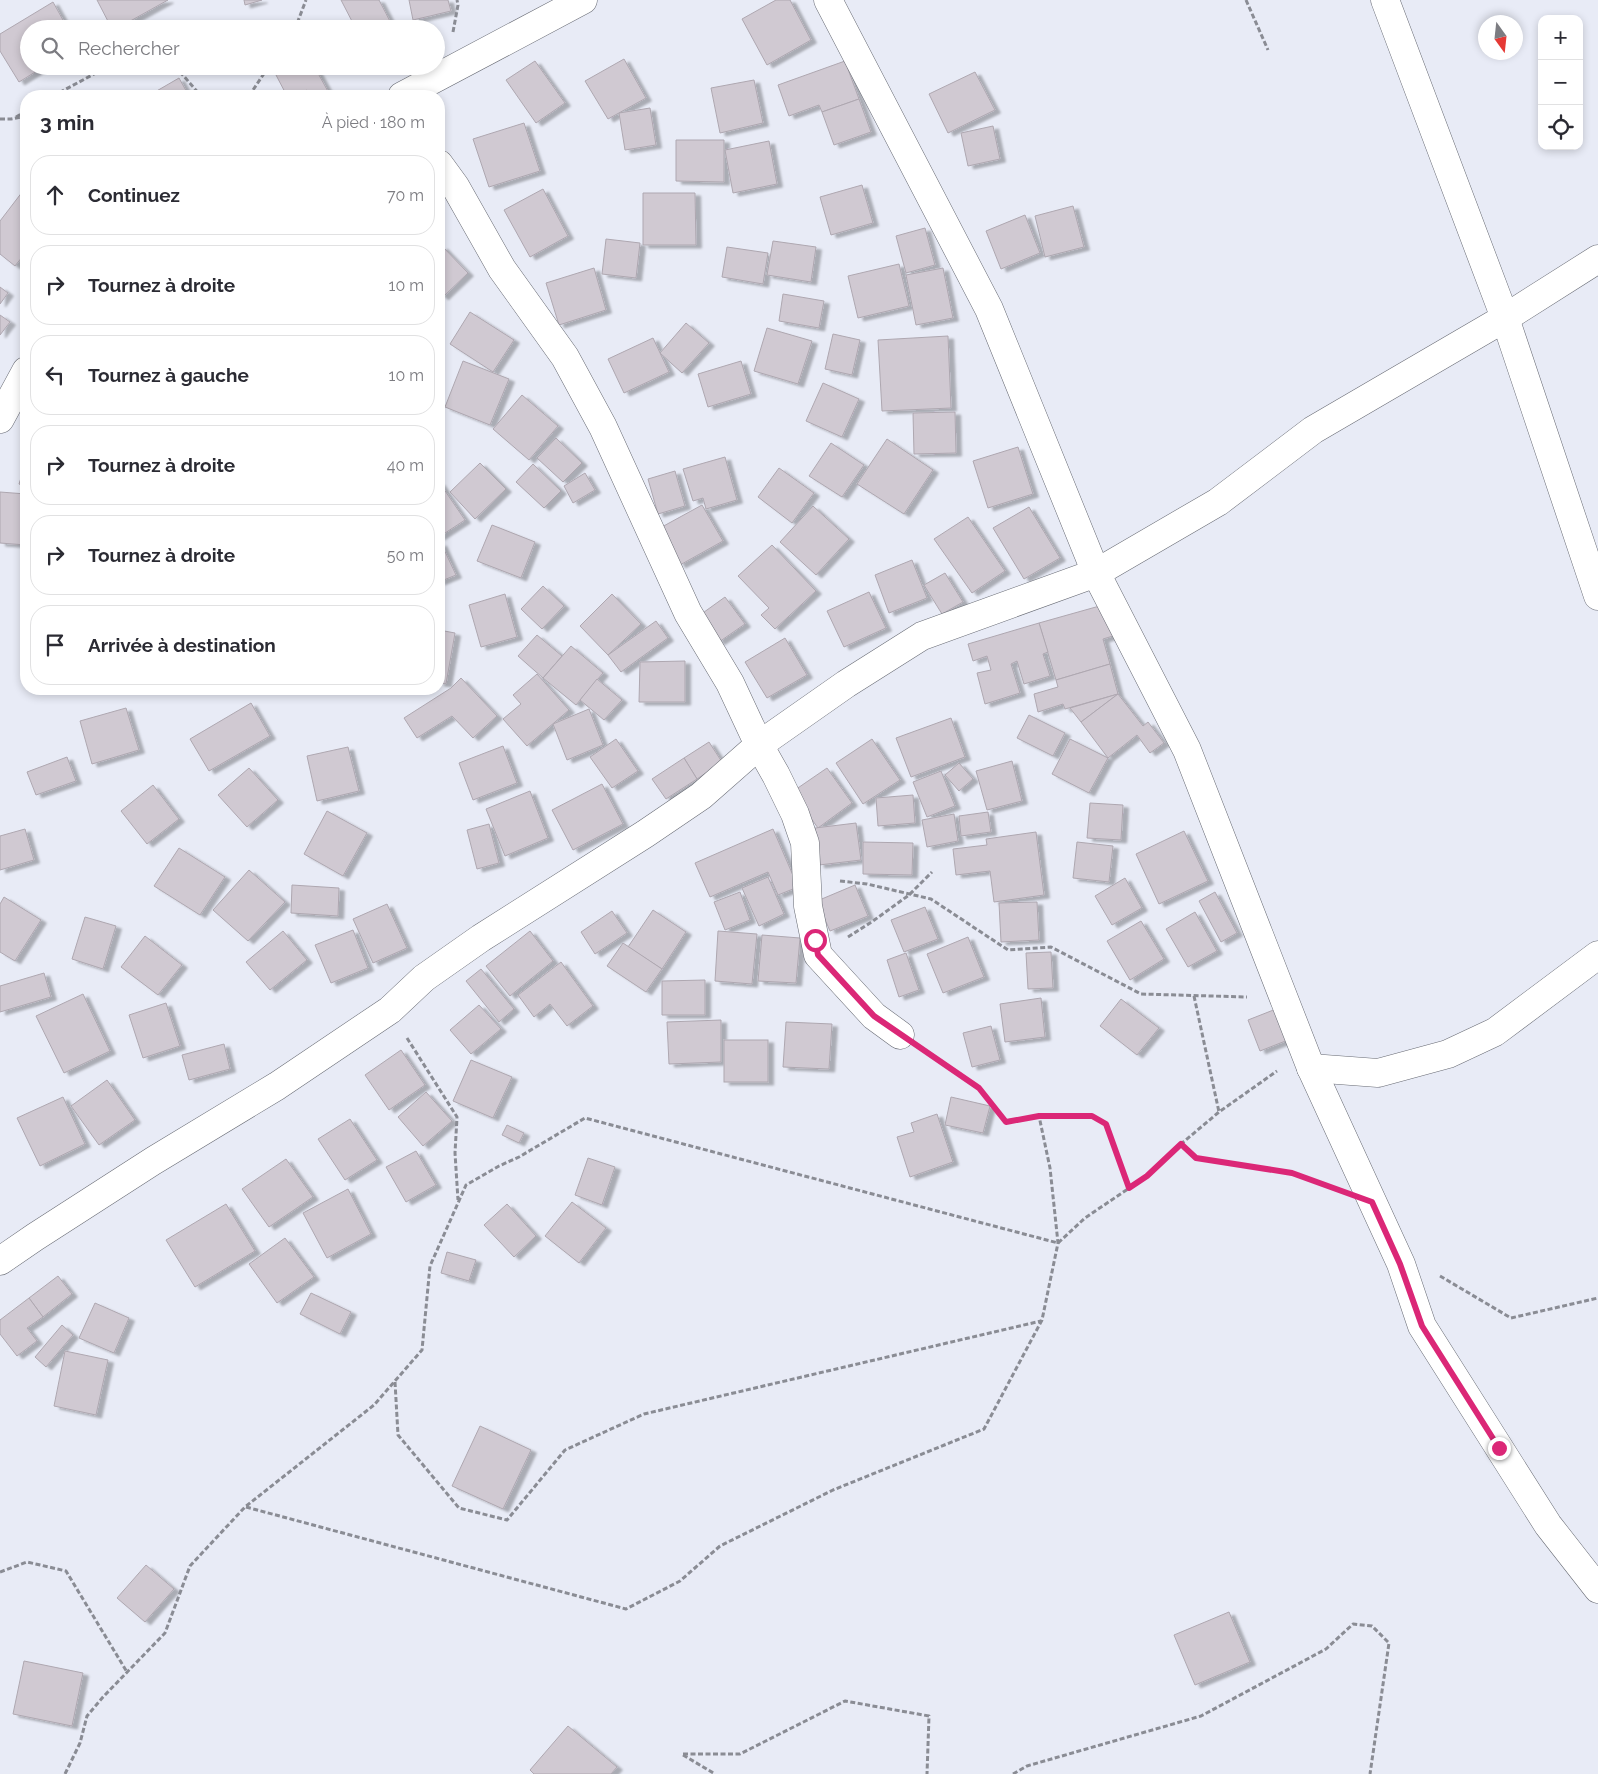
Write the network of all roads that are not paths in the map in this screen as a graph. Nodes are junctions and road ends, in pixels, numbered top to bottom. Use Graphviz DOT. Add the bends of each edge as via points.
graph roads {
  1 [pos="583,0"];
  2 [pos="828,0"];
  3 [pos="1385,0"];
  4 [pos="445,73"];
  5 [pos="442,75"];
  6 [pos="413,90"];
  7 [pos="445,172"];
  8 [pos="1598,259"];
  9 [pos="1505,318"];
  10 [pos="20,382"];
  11 [pos="0,419"];
  12 [pos="1096,573"];
  13 [pos="1598,596"];
  14 [pos="759,745"];
  15 [pos="1598,955"];
  16 [pos="900,1035"];
  17 [pos="1308,1060"];
  18 [pos="0,1261"];
  19 [pos="1598,1590"];
  1 -- 4 [label="street"];
  2 -- 12 [label="street" via="989,309"];
  3 -- 9 [label="street"];
  5 -- 6 [label="street"];
  7 -- 14 [label="street" via="502,269 565,357 603,427 688,613 730,683"];
  8 -- 9 [label="street"];
  9 -- 12 [label="street" via="1313,430 1218,502"];
  9 -- 13 [label="street"];
  10 -- 11 [label="street"];
  12 -- 14 [label="street" via="922,636"];
  12 -- 17 [label="street" via="1187,750"];
  14 -- 16 [label="street" via="795,814 805,843 808,906 818,955 874,1016"];
  14 -- 18 [label="street" via="701,796 473,944 424,978 390,1010 277,1086 152,1161"];
  15 -- 17 [label="street" via="1495,1032 1448,1054 1378,1073"];
  17 -- 19 [label="street" via="1400,1264 1422,1326 1548,1525"];
}
